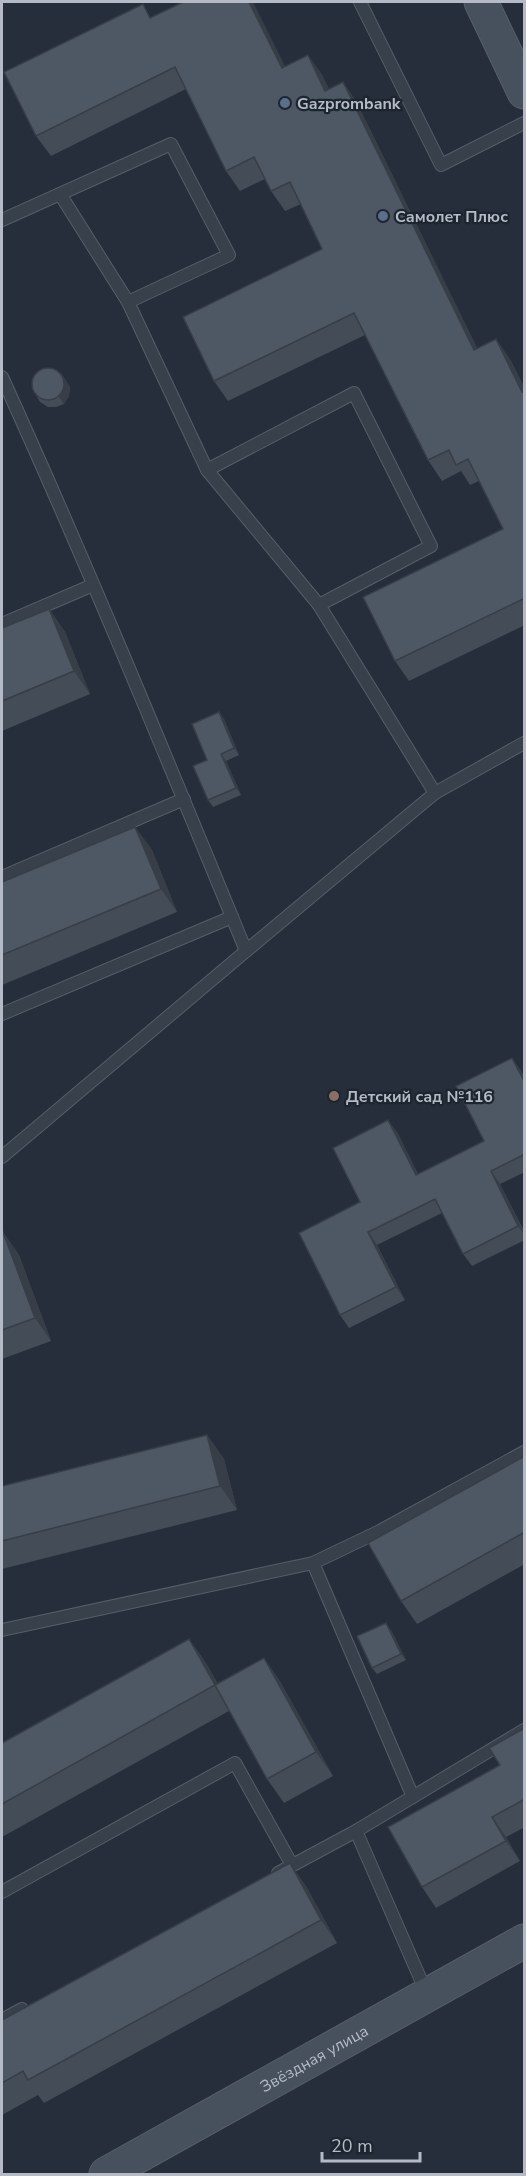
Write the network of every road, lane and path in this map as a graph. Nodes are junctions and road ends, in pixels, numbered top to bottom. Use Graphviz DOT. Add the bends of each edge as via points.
graph roads {
  1 [pos="360,2"];
  2 [pos="481,2"];
  3 [pos="525,92"];
  4 [pos="525,123"];
  5 [pos="60,194"];
  6 [pos="2,220"];
  7 [pos="128,302"];
  8 [pos="2,377"];
  9 [pos="207,470"];
  10 [pos="93,585"];
  11 [pos="319,605"];
  12 [pos="2,624"];
  13 [pos="525,743"];
  14 [pos="435,793"];
  15 [pos="184,799"];
  16 [pos="2,877"];
  17 [pos="232,916"];
  18 [pos="246,951"];
  19 [pos="2,1014"];
  20 [pos="2,1157"];
  21 [pos="525,1452"];
  22 [pos="313,1563"];
  23 [pos="2,1630"];
  24 [pos="525,1730"];
  25 [pos="413,1797"];
  26 [pos="356,1831"];
  27 [pos="292,1865"];
  28 [pos="271,1876"];
  29 [pos="2,1892"];
  30 [pos="525,1941"];
  31 [pos="428,1995"];
  32 [pos="33,2004"];
  33 [pos="2,2020"];
  34 [pos="106,2175"];
  1 -- 4 [label="lane" via="441,165"];
  2 -- 3 [label="main road"];
  5 -- 6 [label="lane"];
  5 -- 7 [label="lane"];
  5 -- 7 [label="lane" via="171,144 229,255"];
  7 -- 9 [label="lane"];
  8 -- 10 [label="lane"];
  9 -- 11 [label="lane"];
  9 -- 11 [label="lane" via="354,393 431,546"];
  10 -- 12 [label="lane"];
  10 -- 15 [label="lane"];
  11 -- 14 [label="lane"];
  13 -- 14 [label="lane"];
  14 -- 18 [label="lane"];
  15 -- 16 [label="lane"];
  15 -- 17 [label="lane"];
  17 -- 18 [label="lane"];
  17 -- 19 [label="lane"];
  18 -- 20 [label="lane"];
  21 -- 22 [label="lane"];
  22 -- 23 [label="lane"];
  22 -- 25 [label="lane"];
  24 -- 25 [label="lane"];
  25 -- 26 [label="lane"];
  26 -- 27 [label="lane"];
  26 -- 31 [label="lane"];
  27 -- 28 [label="lane"];
  27 -- 29 [label="lane" via="235,1763"];
  30 -- 31 [label="main road, Звёздная улица"];
  31 -- 34 [label="main road, Звёздная улица"];
  32 -- 33 [label="lane"];
}
